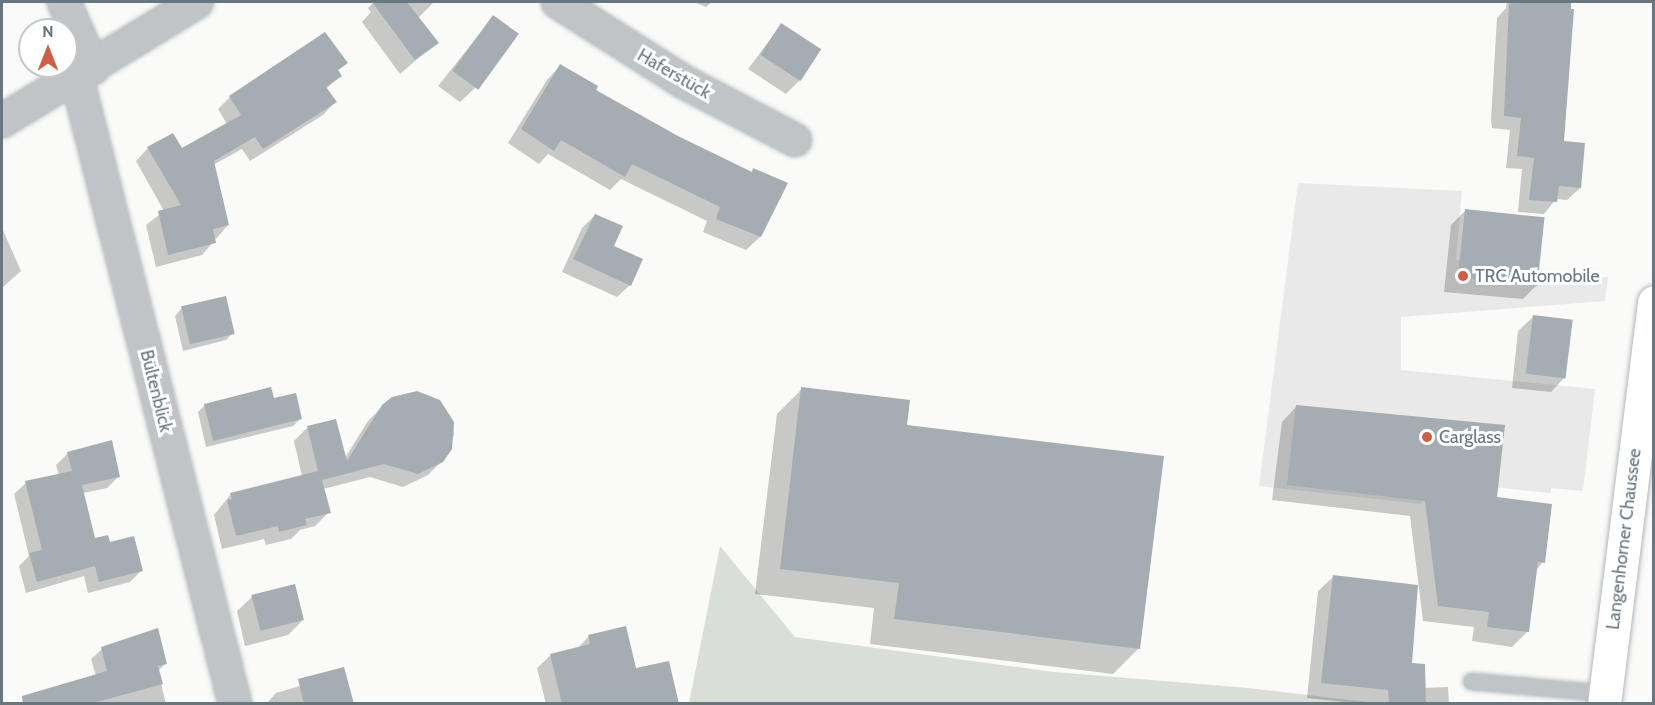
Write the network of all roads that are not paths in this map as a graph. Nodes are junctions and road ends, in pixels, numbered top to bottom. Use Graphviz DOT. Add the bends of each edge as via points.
graph roads {
  1 [pos="64,2"];
  2 [pos="197,2"];
  3 [pos="558,2"];
  4 [pos="85,73"];
  5 [pos="2,121"];
  6 [pos="795,140"];
  7 [pos="1653,302"];
  8 [pos="1471,681"];
  9 [pos="1604,698"];
  10 [pos="235,704"];
  1 -- 4 [label="street, Bültenblick"];
  2 -- 4 [label="street"];
  3 -- 6 [label="street, Haferstück" via="684,82"];
  4 -- 5 [label="street"];
  4 -- 10 [label="street, Bültenblick"];
  7 -- 9 [label="main road, Langenhorner Chaussee"];
  8 -- 9 [label="lane"];
}
